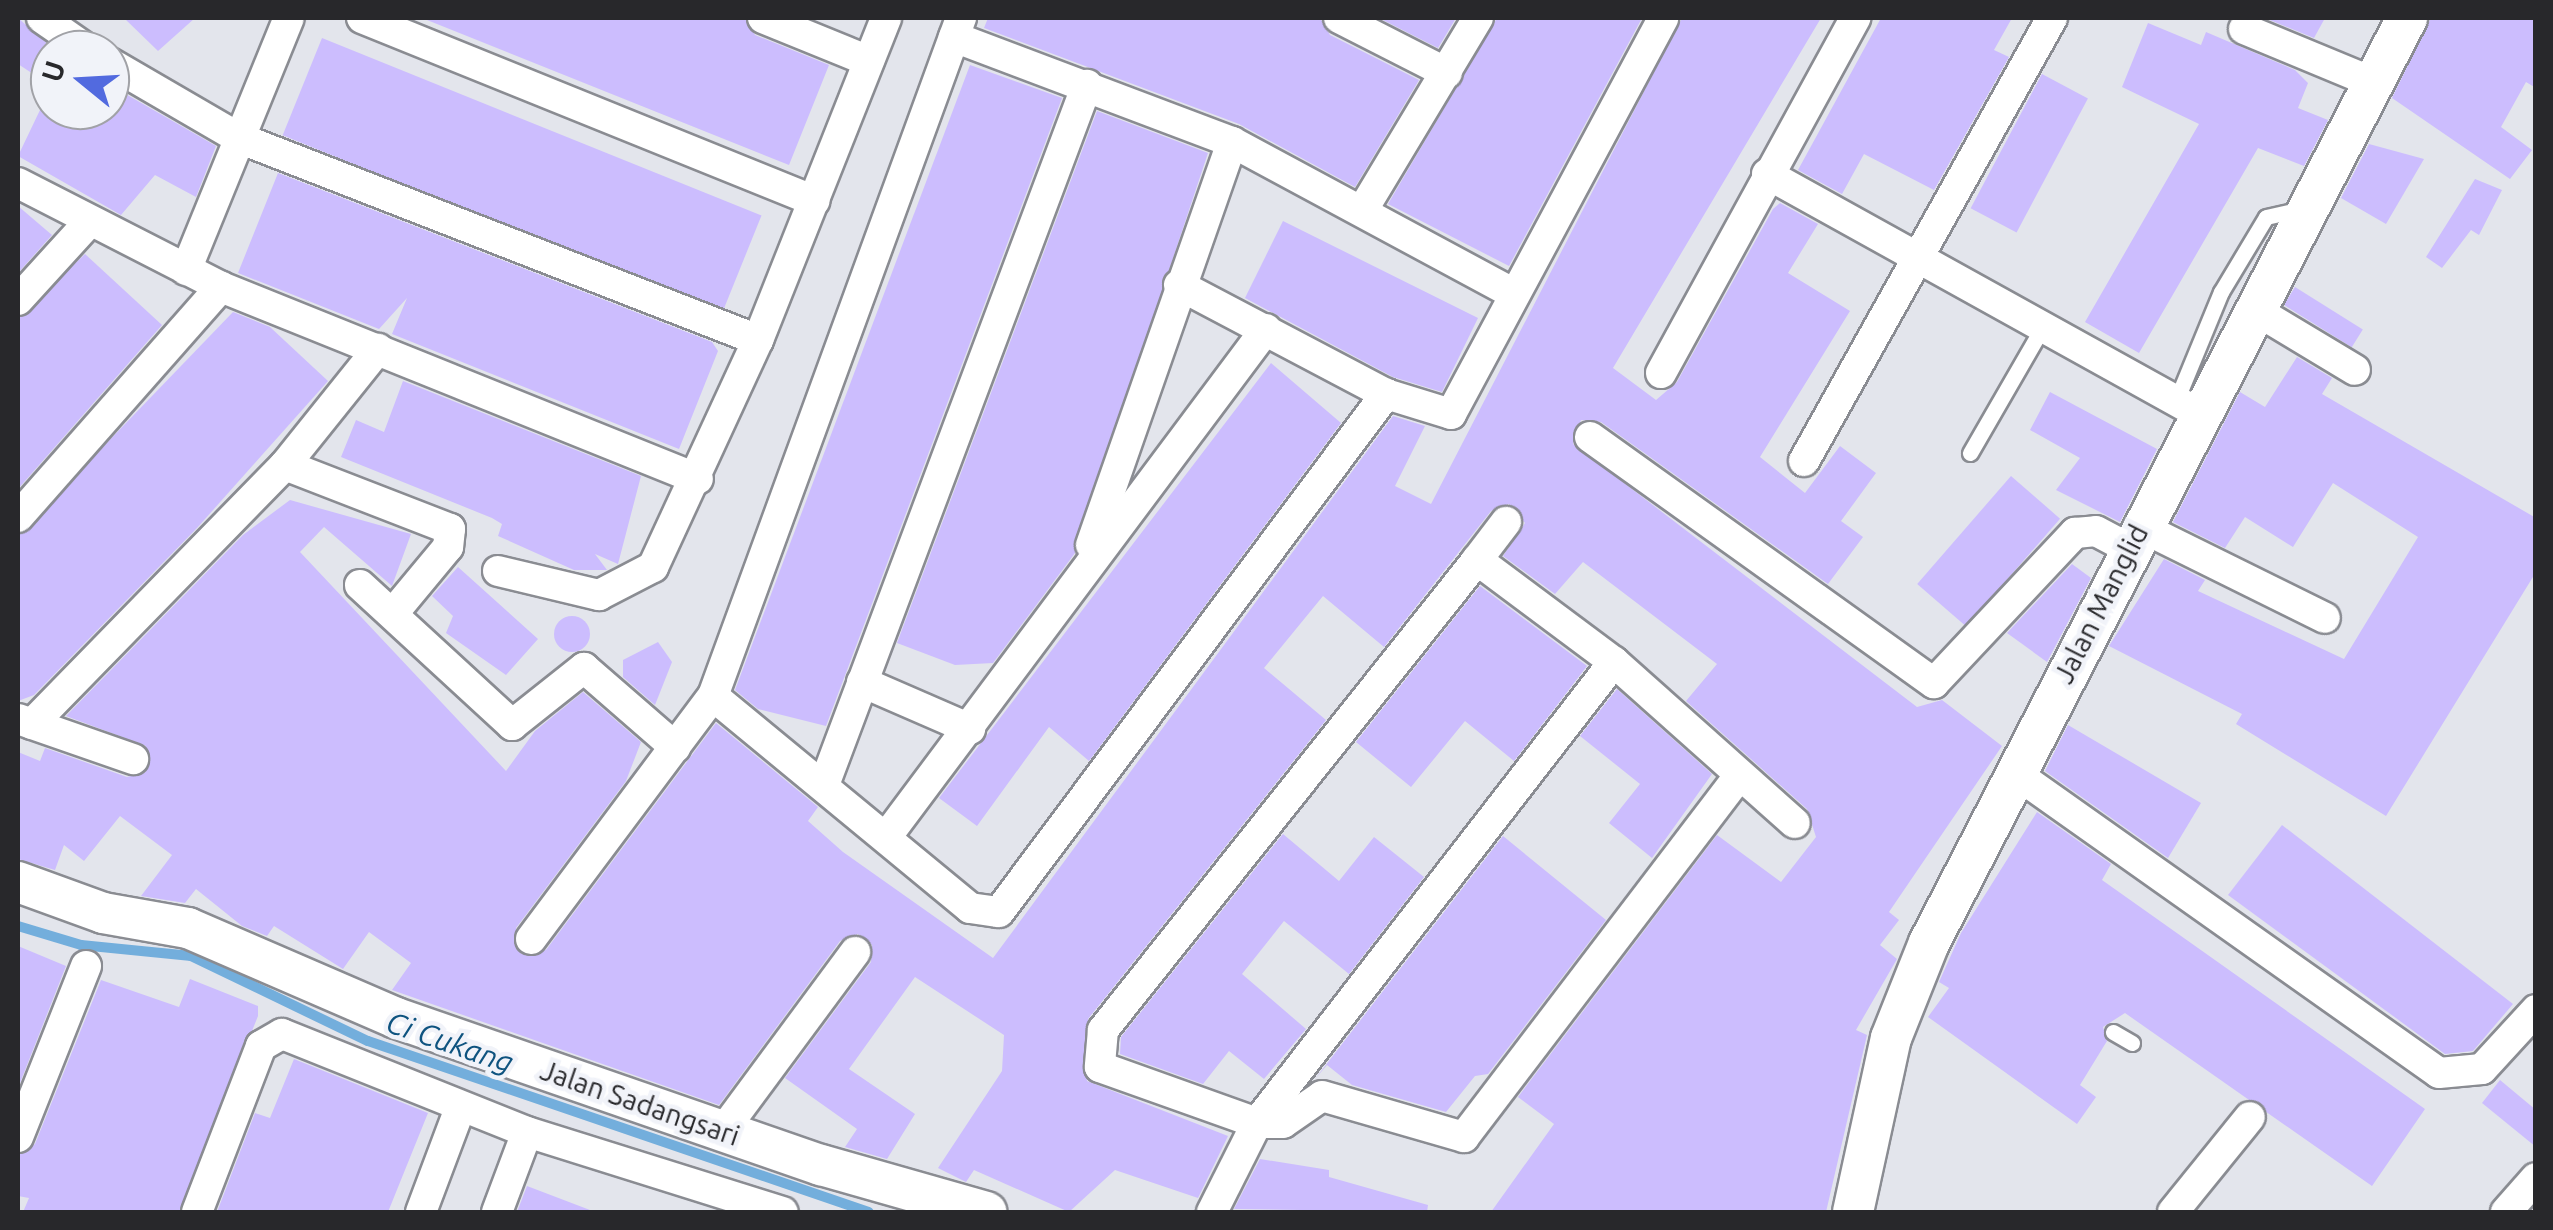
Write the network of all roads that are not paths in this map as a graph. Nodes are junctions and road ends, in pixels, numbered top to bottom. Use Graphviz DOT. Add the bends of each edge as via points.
graph roads {
  1 [pos="289,18"];
  2 [pos="362,18"];
  3 [pos="763,18"];
  4 [pos="886,18"];
  5 [pos="1339,18"];
  6 [pos="1478,18"];
  7 [pos="1663,18"];
  8 [pos="1855,18"];
  9 [pos="2052,18"];
  10 [pos="2406,18"];
  11 [pos="958,27"];
  12 [pos="2244,28"];
  13 [pos="869,61"];
  14 [pos="1447,72"];
  15 [pos="130,75"];
  16 [pos="2372,82"];
  17 [pos="1087,85"];
  18 [pos="239,138"];
  19 [pos="1232,142"];
  20 [pos="1767,174"];
  21 [pos="18,183"];
  22 [pos="814,201"];
  23 [pos="2306,208"];
  24 [pos="1362,211"];
  25 [pos="89,222"];
  26 [pos="1924,260"];
  27 [pos="186,270"];
  28 [pos="1180,285"];
  29 [pos="221,287"];
  30 [pos="1513,294"];
  31 [pos="18,300"];
  32 [pos="2252,308"];
  33 [pos="2044,325"];
  34 [pos="1266,329"];
  35 [pos="758,340"];
  36 [pos="378,348"];
  37 [pos="2355,370"];
  38 [pos="1661,373"];
  39 [pos="1386,394"];
  40 [pos="2186,407"];
  41 [pos="1590,437"];
  42 [pos="1970,453"];
  43 [pos="1804,461"];
  44 [pos="285,465"];
  45 [pos="698,479"];
  46 [pos="18,517"];
  47 [pos="1506,522"];
  48 [pos="2135,538"];
  49 [pos="1477,560"];
  50 [pos="498,571"];
  51 [pos="1082,572"];
  52 [pos="360,585"];
  53 [pos="394,612"];
  54 [pos="2325,618"];
  55 [pos="1614,662"];
  56 [pos="862,682"];
  57 [pos="713,696"];
  58 [pos="25,721"];
  59 [pos="970,729"];
  60 [pos="675,748"];
  61 [pos="133,759"];
  62 [pos="2014,773"];
  63 [pos="1738,777"];
  64 [pos="824,785"];
  65 [pos="1796,823"];
  66 [pos="887,836"];
  67 [pos="18,882"];
  68 [pos="532,940"];
  69 [pos="855,952"];
  70 [pos="86,966"];
  71 [pos="2536,1010"];
  72 [pos="2113,1032"];
  73 [pos="2132,1042"];
  74 [pos="460,1108"];
  75 [pos="2250,1118"];
  76 [pos="1257,1123"];
  77 [pos="528,1132"];
  78 [pos="722,1132"];
  79 [pos="18,1137"];
  80 [pos="2536,1178"];
  81 [pos="197,1212"];
  82 [pos="421,1212"];
  83 [pos="498,1212"];
  84 [pos="783,1212"];
  85 [pos="986,1212"];
  86 [pos="1212,1212"];
  87 [pos="1854,1212"];
  88 [pos="2173,1212"];
  89 [pos="2506,1212"];
  1 -- 18 [label="street"];
  2 -- 22 [label="street"];
  3 -- 13 [label="street"];
  4 -- 13 [label="street"];
  5 -- 14 [label="street"];
  6 -- 14 [label="street"];
  7 -- 30 [label="street"];
  8 -- 20 [label="street"];
  9 -- 26 [label="street"];
  10 -- 16 [label="street, Jalan Manglid"];
  11 -- 17 [label="street"];
  11 -- 57 [label="street"];
  12 -- 16 [label="street"];
  13 -- 22 [label="street"];
  14 -- 24 [label="street"];
  15 -- 18 [label="street"];
  16 -- 23 [label="street, Jalan Manglid"];
  17 -- 19 [label="street"];
  17 -- 56 [label="street"];
  18 -- 27 [label="street"];
  18 -- 35 [label="street"];
  19 -- 24 [label="street"];
  19 -- 28 [label="street"];
  20 -- 26 [label="street"];
  20 -- 38 [label="street"];
  21 -- 25 [label="street"];
  22 -- 35 [label="street"];
  23 -- 32 [label="street, Jalan Manglid"];
  23 -- 40 [label="lane" via="2266,217 2220,292"];
  24 -- 30 [label="street"];
  25 -- 27 [label="street"];
  25 -- 31 [label="street"];
  26 -- 33 [label="street"];
  26 -- 43 [label="street"];
  27 -- 29 [label="street"];
  28 -- 34 [label="street"];
  28 -- 51 [label="street"];
  29 -- 36 [label="street"];
  29 -- 46 [label="street"];
  30 -- 39 [label="street" via="1457,410 1442,414"];
  32 -- 37 [label="street"];
  32 -- 40 [label="street, Jalan Manglid"];
  33 -- 40 [label="street"];
  33 -- 42 [label="lane"];
  34 -- 39 [label="street"];
  34 -- 51 [label="street"];
  35 -- 45 [label="street"];
  36 -- 44 [label="street"];
  36 -- 45 [label="street"];
  39 -- 66 [label="street" via="999,912 970,908"];
  40 -- 48 [label="street, Jalan Manglid"];
  41 -- 48 [label="street" via="1928,682 1946,679 2075,534"];
  44 -- 53 [label="street" via="450,529 448,547"];
  44 -- 58 [label="street"];
  45 -- 50 [label="street" via="653,567 625,589 599,594"];
  47 -- 49 [label="street"];
  48 -- 54 [label="street"];
  48 -- 62 [label="street, Jalan Manglid"];
  49 -- 55 [label="street"];
  49 -- 76 [label="street" via="1099,1040 1095,1056 1111,1074"];
  51 -- 59 [label="street"];
  52 -- 53 [label="street"];
  53 -- 60 [label="street" via="512,725 584,668"];
  55 -- 63 [label="street"];
  55 -- 76 [label="street"];
  56 -- 59 [label="street"];
  56 -- 64 [label="street"];
  57 -- 60 [label="street"];
  57 -- 64 [label="street"];
  58 -- 61 [label="street"];
  59 -- 66 [label="street"];
  60 -- 68 [label="street"];
  62 -- 71 [label="street" via="2440,1073 2482,1069"];
  62 -- 87 [label="street, Jalan Manglid" via="1939,948 1891,1038"];
  63 -- 65 [label="street"];
  63 -- 76 [label="street" via="1464,1136 1322,1096 1282,1122"];
  64 -- 66 [label="street"];
  67 -- 78 [label="street, Jalan Sadangsari" via="104,912 188,928 396,1018"];
  69 -- 78 [label="street"];
  70 -- 79 [label="street"];
  72 -- 73 [label="lane"];
  74 -- 77 [label="street"];
  74 -- 81 [label="street" via="270,1037"];
  74 -- 82 [label="street"];
  75 -- 88 [label="street"];
  76 -- 86 [label="street"];
  77 -- 83 [label="street"];
  77 -- 84 [label="street"];
  78 -- 85 [label="street, Jalan Sadangsari"];
  80 -- 89 [label="street"];
}
